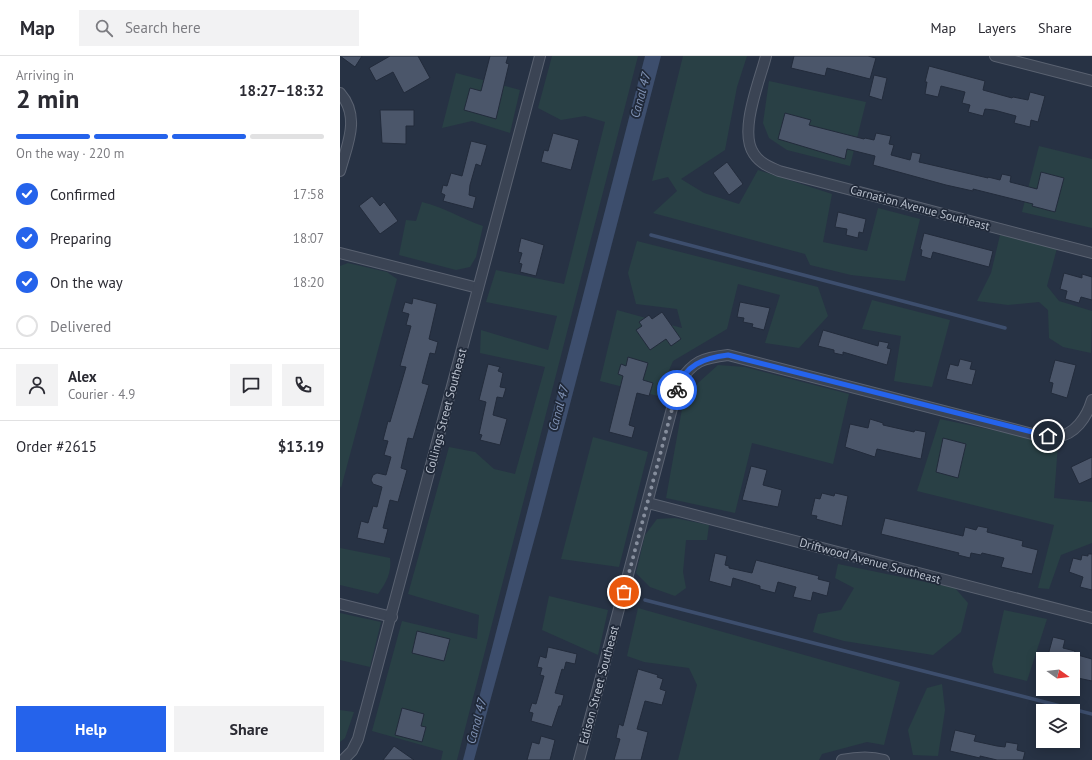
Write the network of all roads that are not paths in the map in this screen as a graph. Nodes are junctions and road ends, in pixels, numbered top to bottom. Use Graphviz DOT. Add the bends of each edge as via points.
graph roads {
  1 [pos="540,56"];
  2 [pos="766,56"];
  3 [pos="995,56"];
  4 [pos="1092,81"];
  5 [pos="343,97"];
  6 [pos="340,171"];
  7 [pos="340,252"];
  8 [pos="1092,253"];
  9 [pos="478,288"];
  10 [pos="1092,400"];
  11 [pos="648,503"];
  12 [pos="340,604"];
  13 [pos="392,617"];
  14 [pos="1092,618"];
  15 [pos="343,760"];
  16 [pos="579,760"];
  17 [pos="842,760"];
  18 [pos="884,760"];
  1 -- 9 [label="street, Collings Street Southeast"];
  2 -- 8 [label="street, Carnation Avenue Southeast" via="749,120 748,137 753,153 762,164 779,171"];
  3 -- 4 [label="street"];
  5 -- 6 [label="street" via="350,111 352,126"];
  7 -- 9 [label="street"];
  9 -- 13 [label="street, Collings Street Southeast"];
  10 -- 11 [label="street, Edison Street Southeast" via="1082,423 1070,432 1056,437 1040,436 728,355 710,357 690,367 679,382"];
  11 -- 14 [label="street, Driftwood Avenue Southeast"];
  11 -- 16 [label="street, Edison Street Southeast"];
  12 -- 13 [label="street"];
  13 -- 15 [label="street, Collings Street Southeast" via="358,739 352,751"];
  17 -- 18 [label="street" via="855,757"];
}
